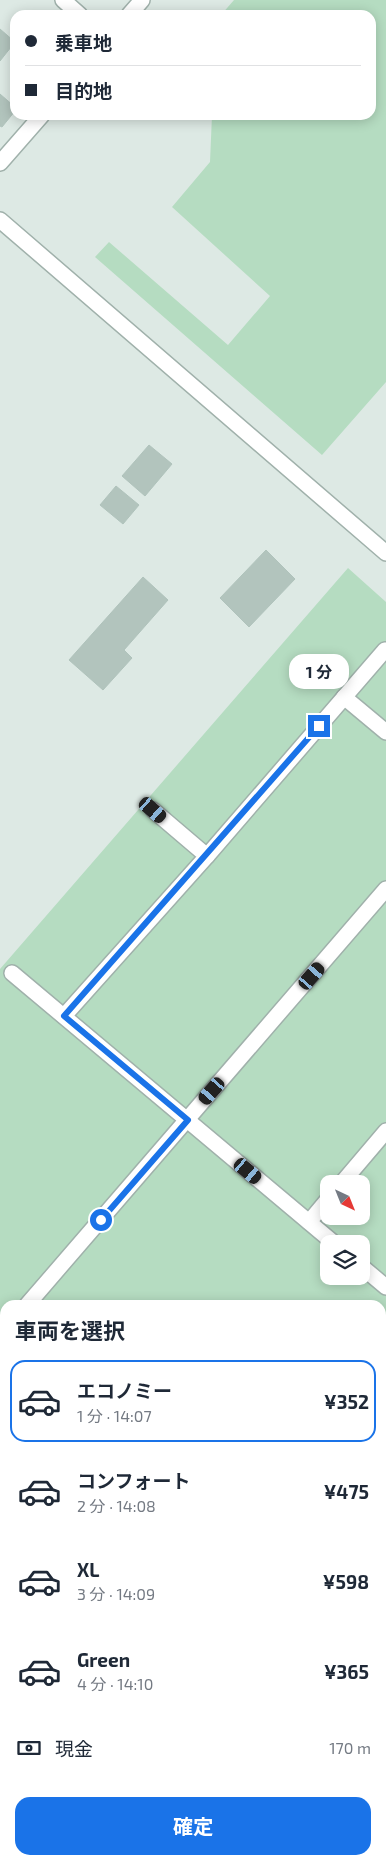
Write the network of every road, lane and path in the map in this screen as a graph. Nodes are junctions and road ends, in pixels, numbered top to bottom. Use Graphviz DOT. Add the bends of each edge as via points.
graph roads {
  1 [pos="63,0"];
  2 [pos="142,0"];
  3 [pos="74,10"];
  4 [pos="133,10"];
  5 [pos="38,120"];
  6 [pos="0,163"];
  7 [pos="0,220"];
  8 [pos="386,553"];
  9 [pos="385,650"];
  10 [pos="344,697"];
  11 [pos="386,732"];
  12 [pos="153,810"];
  13 [pos="207,856"];
  14 [pos="386,889"];
  15 [pos="12,973"];
  16 [pos="64,1016"];
  17 [pos="188,1120"];
  18 [pos="386,1131"];
  19 [pos="349,1175"];
  20 [pos="320,1209"];
  21 [pos="309,1222"];
  22 [pos="324,1235"];
  23 [pos="370,1274"];
  24 [pos="386,1287"];
  25 [pos="31,1300"];
  1 -- 3 [label="street"];
  2 -- 4 [label="street"];
  5 -- 6 [label="street"];
  7 -- 8 [label="street"];
  9 -- 10 [label="street"];
  10 -- 11 [label="street"];
  10 -- 13 [label="street"];
  12 -- 13 [label="street"];
  13 -- 16 [label="street"];
  14 -- 17 [label="street"];
  15 -- 16 [label="street"];
  16 -- 17 [label="street"];
  17 -- 21 [label="street"];
  17 -- 25 [label="street"];
  18 -- 19 [label="street"];
  20 -- 21 [label="street"];
  21 -- 22 [label="street"];
  23 -- 24 [label="street"];
}
